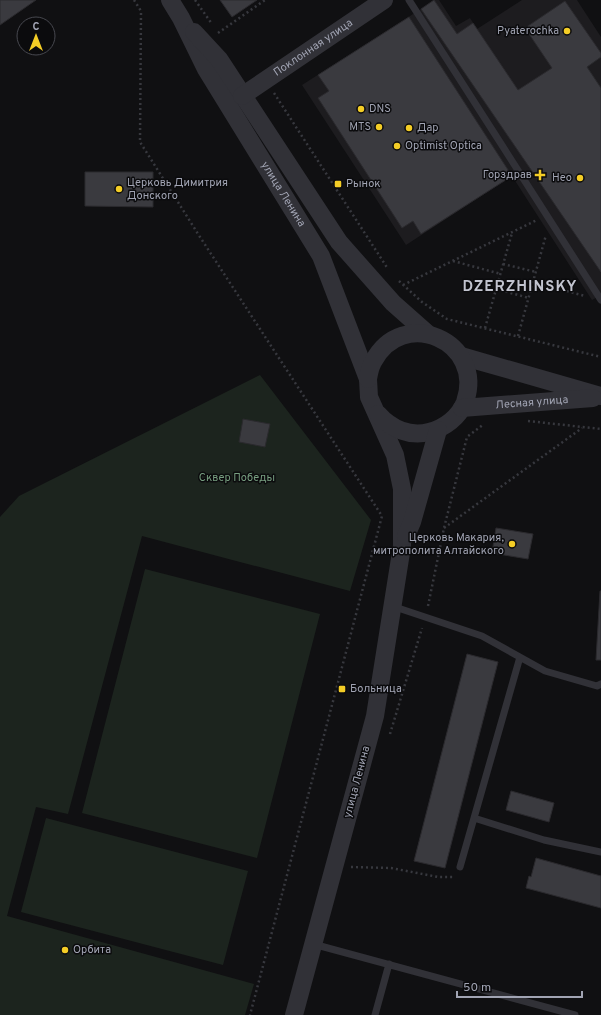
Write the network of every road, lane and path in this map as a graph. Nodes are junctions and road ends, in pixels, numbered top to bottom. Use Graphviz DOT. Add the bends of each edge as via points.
graph roads {
  1 [pos="134,0"];
  2 [pos="170,0"];
  3 [pos="195,0"];
  4 [pos="265,0"];
  5 [pos="384,0"];
  6 [pos="409,0"];
  7 [pos="181,18"];
  8 [pos="265,80"];
  9 [pos="242,96"];
  10 [pos="549,218"];
  11 [pos="512,232"];
  12 [pos="452,261"];
  13 [pos="503,264"];
  14 [pos="390,271"];
  15 [pos="536,272"];
  16 [pos="500,274"];
  17 [pos="394,276"];
  18 [pos="533,282"];
  19 [pos="403,285"];
  20 [pos="496,289"];
  21 [pos="529,298"];
  22 [pos="601,300"];
  23 [pos="485,328"];
  24 [pos="428,334"];
  25 [pos="518,336"];
  26 [pos="461,356"];
  27 [pos="601,356"];
  28 [pos="368,379"];
  29 [pos="601,397"];
  30 [pos="374,408"];
  31 [pos="462,408"];
  32 [pos="487,421"];
  33 [pos="522,421"];
  34 [pos="582,428"];
  35 [pos="601,429"];
  36 [pos="438,430"];
  37 [pos="444,528"];
  38 [pos="402,546"];
  39 [pos="392,606"];
  40 [pos="425,617"];
  41 [pos="520,657"];
  42 [pos="601,684"];
  43 [pos="388,738"];
  44 [pos="474,818"];
  45 [pos="601,852"];
  46 [pos="352,859"];
  47 [pos="349,867"];
  48 [pos="369,867"];
  49 [pos="460,867"];
  50 [pos="313,944"];
  51 [pos="389,964"];
  52 [pos="250,1015"];
  53 [pos="294,1015"];
  54 [pos="375,1015"];
  55 [pos="575,1015"];
  1 -- 52 [label="path" via="141,11 140,142 382,516"];
  2 -- 7 [label="street, улица Ленина"];
  3 -- 4 [label="path" via="219,34"];
  5 -- 8 [label="street, Поклонная улица"];
  6 -- 10 [label="lane"];
  7 -- 9 [label="street, улица Ленина" via="219,60"];
  7 -- 28 [label="street, улица Ленина" via="206,70 321,256"];
  8 -- 9 [label="street, Поклонная улица"];
  8 -- 14 [label="path"];
  9 -- 24 [label="street, улица Ленина" via="340,242 393,303"];
  10 -- 11 [label="path"];
  10 -- 15 [label="path"];
  10 -- 22 [label="lane"];
  11 -- 12 [label="path"];
  11 -- 13 [label="path"];
  12 -- 16 [label="path"];
  12 -- 19 [label="path"];
  13 -- 15 [label="path"];
  13 -- 16 [label="path"];
  15 -- 18 [label="path"];
  16 -- 20 [label="path"];
  17 -- 19 [label="path"];
  18 -- 21 [label="path"];
  18 -- 22 [label="path"];
  19 -- 23 [label="path" via="447,318"];
  20 -- 21 [label="path"];
  20 -- 23 [label="path"];
  21 -- 25 [label="path"];
  23 -- 25 [label="path"];
  24 -- 26 [label="street, улица Ленина" via="449,343"];
  24 -- 28 [label="street, улица Ленина" via="406,334 390,341 372,362"];
  25 -- 27 [label="path"];
  26 -- 29 [label="street"];
  26 -- 31 [label="street, улица Ленина" via="468,374 468,392"];
  28 -- 30 [label="street, улица Ленина" via="369,396"];
  29 -- 31 [label="street, Лесная улица"];
  30 -- 36 [label="street, улица Ленина" via="385,422 405,432 423,434"];
  30 -- 38 [label="street, улица Ленина" via="395,455 402,489"];
  31 -- 36 [label="street, улица Ленина" via="453,420"];
  32 -- 37 [label="path" via="467,437"];
  33 -- 34 [label="path"];
  34 -- 35 [label="path"];
  34 -- 37 [label="path"];
  36 -- 38 [label="street, улица Ленина" via="412,522"];
  37 -- 40 [label="path"];
  38 -- 39 [label="street, улица Ленина"];
  39 -- 40 [label="lane"];
  39 -- 50 [label="street, улица Ленина" via="375,716"];
  40 -- 41 [label="lane" via="482,636"];
  40 -- 43 [label="path"];
  41 -- 42 [label="lane" via="545,671 597,686"];
  41 -- 44 [label="lane"];
  44 -- 45 [label="lane" via="544,840"];
  44 -- 49 [label="lane"];
  46 -- 47 [label="path"];
  48 -- 49 [label="path" via="457,878"];
  50 -- 51 [label="lane"];
  50 -- 53 [label="street, улица Ленина"];
  51 -- 54 [label="lane"];
  51 -- 55 [label="lane"];
}
